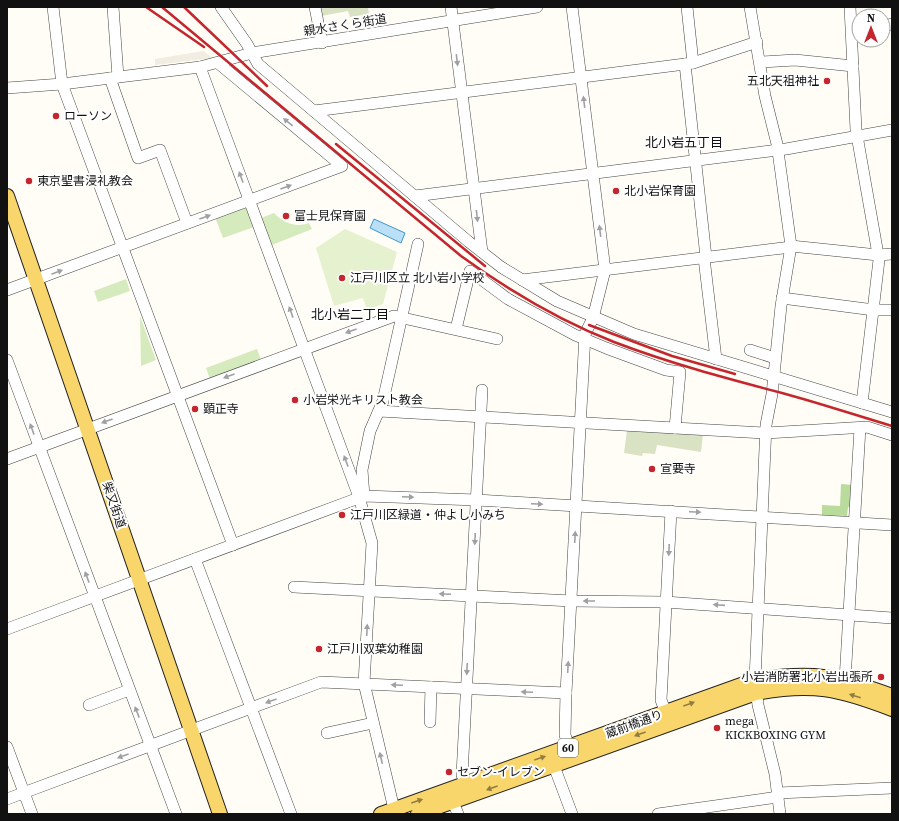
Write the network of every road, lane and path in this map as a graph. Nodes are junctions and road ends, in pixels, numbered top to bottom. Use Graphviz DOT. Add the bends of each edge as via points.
graph roads {
  1 [pos="53,7"];
  2 [pos="113,7"];
  3 [pos="221,7"];
  4 [pos="315,7"];
  5 [pos="451,7"];
  6 [pos="538,7"];
  7 [pos="572,7"];
  8 [pos="687,7"];
  9 [pos="750,7"];
  10 [pos="452,21"];
  11 [pos="757,42"];
  12 [pos="322,43"];
  13 [pos="854,48"];
  14 [pos="252,53"];
  15 [pos="761,62"];
  16 [pos="218,63"];
  17 [pos="689,63"];
  18 [pos="853,66"];
  19 [pos="200,67"];
  20 [pos="581,77"];
  21 [pos="114,78"];
  22 [pos="62,84"];
  23 [pos="7,88"];
  24 [pos="462,92"];
  25 [pos="314,111"];
  26 [pos="892,130"];
  27 [pos="857,136"];
  28 [pos="778,150"];
  29 [pos="696,161"];
  30 [pos="593,174"];
  31 [pos="474,188"];
  32 [pos="7,196"];
  33 [pos="415,196"];
  34 [pos="249,201"];
  35 [pos="187,223"];
  36 [pos="418,244"];
  37 [pos="791,246"];
  38 [pos="123,247"];
  39 [pos="482,252"];
  40 [pos="892,254"];
  41 [pos="878,255"];
  42 [pos="705,257"];
  43 [pos="605,270"];
  44 [pos="36,280"];
  45 [pos="522,280"];
  46 [pos="7,290"];
  47 [pos="782,298"];
  48 [pos="874,310"];
  49 [pos="892,310"];
  50 [pos="401,317"];
  51 [pos="593,318"];
  52 [pos="456,329"];
  53 [pos="497,339"];
  54 [pos="585,339"];
  55 [pos="304,349"];
  56 [pos="750,350"];
  57 [pos="775,358"];
  58 [pos="716,359"];
  59 [pos="7,360"];
  60 [pos="773,377"];
  61 [pos="482,390"];
  62 [pos="178,395"];
  63 [pos="862,403"];
  64 [pos="379,411"];
  65 [pos="892,412"];
  66 [pos="481,418"];
  67 [pos="581,424"];
  68 [pos="87,428"];
  69 [pos="675,428"];
  70 [pos="860,428"];
  71 [pos="766,433"];
  72 [pos="892,435"];
  73 [pos="39,447"];
  74 [pos="7,459"];
  75 [pos="364,496"];
  76 [pos="477,500"];
  77 [pos="577,506"];
  78 [pos="671,511"];
  79 [pos="763,516"];
  80 [pos="855,523"];
  81 [pos="892,525"];
  82 [pos="233,545"];
  83 [pos="195,559"];
  84 [pos="139,580"];
  85 [pos="294,587"];
  86 [pos="369,591"];
  87 [pos="94,596"];
  88 [pos="471,596"];
  89 [pos="572,601"];
  90 [pos="666,602"];
  91 [pos="758,608"];
  92 [pos="849,615"];
  93 [pos="892,618"];
  94 [pos="7,629"];
  95 [pos="845,680"];
  96 [pos="364,683"];
  97 [pos="431,687"];
  98 [pos="756,687"];
  99 [pos="466,688"];
  100 [pos="129,690"];
  101 [pos="566,694"];
  102 [pos="892,696"];
  103 [pos="89,705"];
  104 [pos="250,708"];
  105 [pos="892,709"];
  106 [pos="666,712"];
  107 [pos="430,722"];
  108 [pos="373,723"];
  109 [pos="192,730"];
  110 [pos="327,733"];
  111 [pos="150,746"];
  112 [pos="7,747"];
  113 [pos="569,747"];
  114 [pos="554,766"];
  115 [pos="466,784"];
  116 [pos="892,788"];
  117 [pos="24,792"];
  118 [pos="778,795"];
  119 [pos="7,799"];
  120 [pos="455,808"];
  121 [pos="387,812"];
  122 [pos="686,812"];
  123 [pos="32,814"];
  124 [pos="176,814"];
  125 [pos="220,814"];
  126 [pos="290,814"];
  127 [pos="418,814"];
  128 [pos="572,814"];
  129 [pos="658,814"];
  130 [pos="780,814"];
  1 -- 22 [label="street"];
  2 -- 21 [label="street"];
  3 -- 14 [label="street"];
  4 -- 12 [label="street"];
  5 -- 10 [label="street"];
  6 -- 10 [label="street, 親水さくら街道"];
  7 -- 20 [label="street"];
  8 -- 17 [label="street"];
  9 -- 11 [label="street"];
  10 -- 12 [label="street, 親水さくら街道"];
  10 -- 24 [label="street, one-way"];
  11 -- 15 [label="street"];
  11 -- 17 [label="street"];
  12 -- 14 [label="street, 親水さくら街道"];
  13 -- 18 [label="street"];
  14 -- 16 [label="street, 親水さくら街道"];
  14 -- 25 [label="street" via="258,64"];
  15 -- 18 [label="street" via="795,60"];
  15 -- 28 [label="street" via="765,96"];
  16 -- 19 [label="street, 親水さくら街道"];
  34 -- 16 [label="street, one-way" via="342,166"];
  17 -- 20 [label="street"];
  17 -- 29 [label="street"];
  18 -- 27 [label="street"];
  19 -- 21 [label="street, 親水さくら街道"];
  34 -- 19 [label="street, one-way"];
  20 -- 24 [label="street"];
  30 -- 20 [label="street, one-way"];
  21 -- 22 [label="street, 親水さくら街道"];
  21 -- 35 [label="street" via="138,158 160,150"];
  22 -- 23 [label="street, 親水さくら街道"];
  22 -- 38 [label="street"];
  24 -- 25 [label="street"];
  24 -- 31 [label="street"];
  25 -- 33 [label="street"];
  26 -- 27 [label="street"];
  27 -- 28 [label="street"];
  27 -- 41 [label="street"];
  28 -- 29 [label="street"];
  28 -- 37 [label="street"];
  29 -- 30 [label="street"];
  29 -- 42 [label="street"];
  30 -- 31 [label="street"];
  43 -- 30 [label="street, one-way"];
  31 -- 33 [label="street"];
  31 -- 39 [label="street, one-way"];
  32 -- 44 [label="main road, 柴又街道"];
  33 -- 39 [label="street"];
  35 -- 34 [label="street, one-way"];
  55 -- 34 [label="street, one-way"];
  35 -- 38 [label="street"];
  36 -- 50 [label="street"];
  37 -- 41 [label="street"];
  37 -- 42 [label="street"];
  37 -- 47 [label="street"];
  44 -- 38 [label="street, one-way"];
  38 -- 62 [label="street"];
  39 -- 45 [label="street"];
  40 -- 41 [label="street"];
  41 -- 48 [label="street"];
  42 -- 43 [label="street"];
  42 -- 58 [label="street"];
  43 -- 45 [label="street"];
  43 -- 51 [label="street"];
  44 -- 46 [label="street"];
  44 -- 68 [label="main road, 柴又街道"];
  45 -- 51 [label="street"];
  47 -- 48 [label="street"];
  47 -- 57 [label="street"];
  48 -- 49 [label="street"];
  48 -- 63 [label="street"];
  50 -- 52 [label="street"];
  50 -- 55 [label="street, one-way" via="394,316"];
  50 -- 64 [label="street"];
  51 -- 54 [label="street"];
  51 -- 58 [label="street" via="634,334"];
  52 -- 53 [label="street"];
  52 -- 54 [label="street" via="470,271 508,299"];
  54 -- 67 [label="street"];
  54 -- 69 [label="street" via="666,370 680,372"];
  55 -- 62 [label="street, one-way"];
  75 -- 55 [label="street, one-way"];
  56 -- 57 [label="street"];
  57 -- 60 [label="street"];
  58 -- 60 [label="street"];
  73 -- 59 [label="street, one-way"];
  60 -- 63 [label="street"];
  60 -- 71 [label="street"];
  61 -- 66 [label="street"];
  62 -- 68 [label="street, one-way"];
  62 -- 82 [label="street"];
  63 -- 65 [label="street"];
  64 -- 66 [label="street"];
  64 -- 75 [label="street" via="370,431 362,470"];
  66 -- 67 [label="street"];
  66 -- 76 [label="street"];
  67 -- 69 [label="street"];
  67 -- 77 [label="street"];
  68 -- 73 [label="street"];
  68 -- 84 [label="main road, 柴又街道"];
  69 -- 71 [label="street"];
  70 -- 71 [label="street"];
  70 -- 72 [label="street" via="867,427"];
  70 -- 80 [label="street"];
  71 -- 79 [label="street"];
  73 -- 74 [label="street"];
  87 -- 73 [label="street, one-way"];
  75 -- 76 [label="street, one-way"];
  75 -- 82 [label="street"];
  75 -- 86 [label="street" via="372,539"];
  76 -- 77 [label="street, one-way"];
  76 -- 88 [label="street, one-way"];
  77 -- 78 [label="street"];
  89 -- 77 [label="street, one-way"];
  78 -- 79 [label="street, one-way"];
  78 -- 90 [label="street, one-way"];
  79 -- 80 [label="street"];
  79 -- 91 [label="street"];
  80 -- 81 [label="street"];
  80 -- 92 [label="street"];
  82 -- 83 [label="street"];
  83 -- 84 [label="street"];
  83 -- 104 [label="street"];
  84 -- 87 [label="street"];
  84 -- 109 [label="main road, 柴又街道"];
  85 -- 86 [label="street"];
  88 -- 86 [label="street, one-way"];
  96 -- 86 [label="street, one-way"];
  87 -- 94 [label="street"];
  87 -- 100 [label="street"];
  88 -- 89 [label="street"];
  88 -- 99 [label="street, one-way"];
  90 -- 89 [label="street, one-way"];
  101 -- 89 [label="street, one-way"];
  91 -- 90 [label="street, one-way"];
  90 -- 106 [label="street" via="661,700"];
  91 -- 92 [label="street"];
  91 -- 98 [label="street"];
  92 -- 93 [label="street"];
  92 -- 95 [label="street"];
  95 -- 98 [label="main road, 蔵前橋通り / 60" via="806,675"];
  95 -- 102 [label="main road, 蔵前橋通り / 60"];
  97 -- 96 [label="street, one-way"];
  96 -- 104 [label="street, one-way" via="321,682"];
  96 -- 108 [label="street"];
  97 -- 99 [label="street"];
  97 -- 107 [label="street"];
  105 -- 98 [label="main road, 蔵前橋通り / 60, one-way" via="854,695 824,688"];
  106 -- 98 [label="main road, 蔵前橋通り / 60, one-way"];
  98 -- 114 [label="main road, 蔵前橋通り / 60, one-way"];
  98 -- 118 [label="street"];
  101 -- 99 [label="street, one-way"];
  99 -- 115 [label="street" via="462,774"];
  100 -- 103 [label="street"];
  111 -- 100 [label="street, one-way"];
  101 -- 113 [label="street" via="565,735"];
  104 -- 109 [label="street"];
  104 -- 126 [label="street"];
  106 -- 113 [label="main road, 蔵前橋通り / 60"];
  108 -- 110 [label="street"];
  121 -- 108 [label="street, one-way"];
  109 -- 111 [label="street"];
  109 -- 125 [label="main road, 柴又街道"];
  111 -- 117 [label="street, one-way"];
  111 -- 124 [label="street"];
  112 -- 117 [label="street"];
  115 -- 113 [label="main road, 蔵前橋通り / 60, one-way"];
  114 -- 120 [label="main road, 蔵前橋通り / 60, one-way"];
  114 -- 128 [label="street"];
  121 -- 115 [label="main road, 蔵前橋通り / 60, one-way"];
  116 -- 118 [label="street"];
  117 -- 119 [label="street"];
  117 -- 123 [label="street"];
  118 -- 122 [label="street"];
  118 -- 130 [label="street"];
  120 -- 127 [label="main road, 蔵前橋通り / 60"];
  122 -- 129 [label="street"];
}
